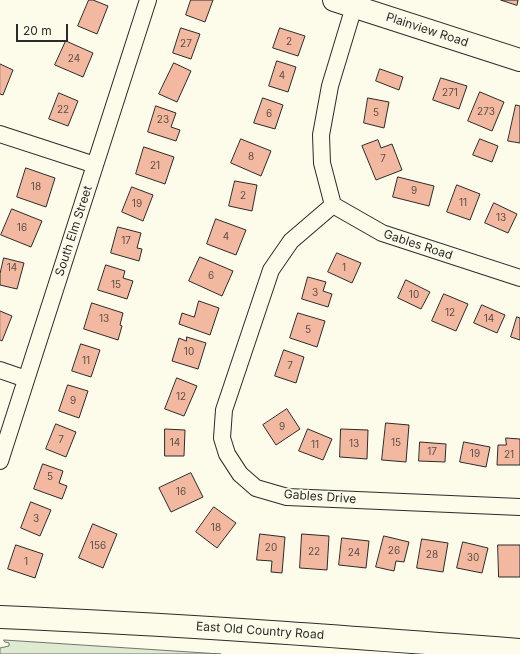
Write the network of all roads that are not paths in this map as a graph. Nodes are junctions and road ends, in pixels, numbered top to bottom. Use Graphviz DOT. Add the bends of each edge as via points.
graph roads {
  1 [pos="148,0"];
  2 [pos="348,2"];
  3 [pos="520,60"];
  4 [pos="0,134"];
  5 [pos="95,165"];
  6 [pos="333,204"];
  7 [pos="520,278"];
  8 [pos="0,370"];
  9 [pos="26,379"];
  10 [pos="0,461"];
  11 [pos="520,507"];
  12 [pos="0,616"];
  13 [pos="520,650"];
  1 -- 5 [label="street, South Elm Street"];
  2 -- 3 [label="main road, Plainview Road"];
  2 -- 6 [label="street" via="321,135 322,163"];
  4 -- 5 [label="street"];
  5 -- 9 [label="street, South Elm Street"];
  6 -- 7 [label="street, Gables Road" via="382,233"];
  6 -- 11 [label="street, Gables Drive" via="291,241 271,270 224,410 222,438 227,454 240,474 256,488 287,497"];
  8 -- 9 [label="street"];
  9 -- 10 [label="street, South Elm Street"];
  12 -- 13 [label="main road, East Old Country Road" via="231,629"];
}
